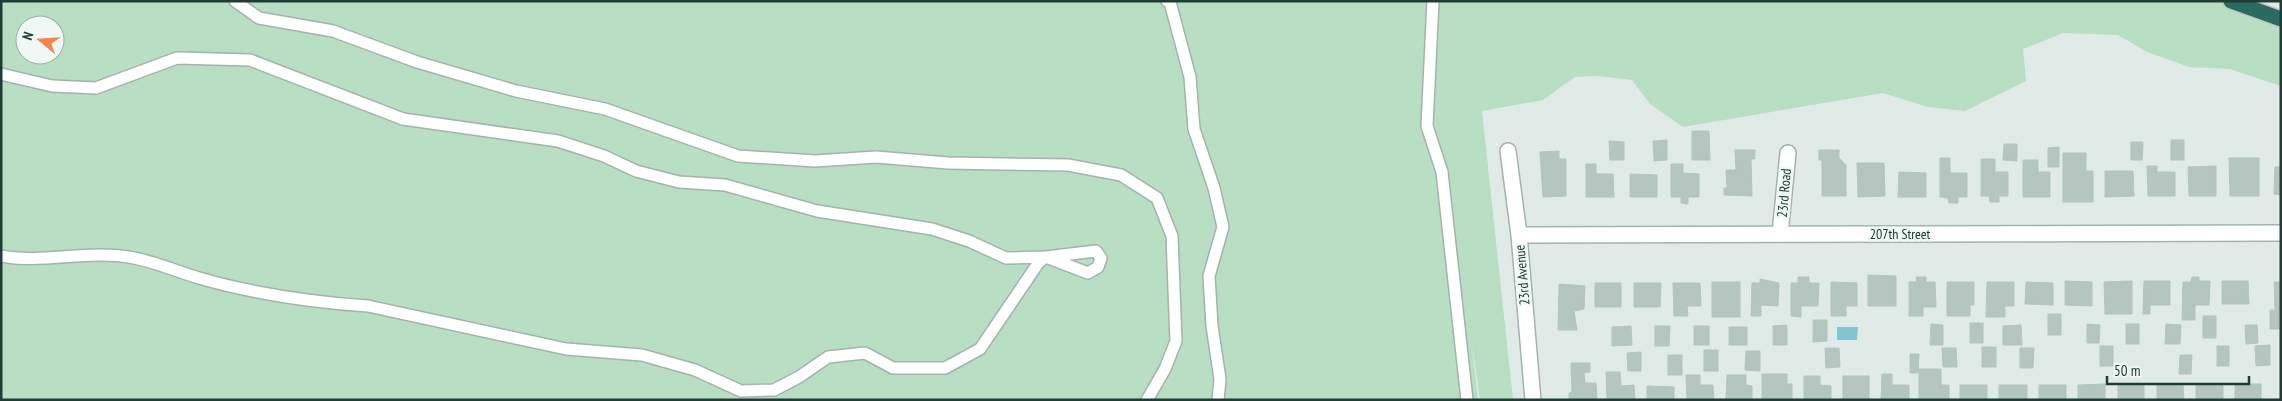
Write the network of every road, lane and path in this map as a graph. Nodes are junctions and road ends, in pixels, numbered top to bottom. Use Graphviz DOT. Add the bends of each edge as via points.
graph roads {
  1 [pos="235,1"];
  2 [pos="1167,1"];
  3 [pos="1433,1"];
  4 [pos="2230,1"];
  5 [pos="2281,19"];
  6 [pos="1,74"];
  7 [pos="1508,151"];
  8 [pos="1788,153"];
  9 [pos="2281,233"];
  10 [pos="1780,234"];
  11 [pos="1519,236"];
  12 [pos="1,256"];
  13 [pos="1147,400"];
  14 [pos="1218,400"];
  15 [pos="1467,400"];
  16 [pos="1533,400"];
  1 -- 13 [label="lane" via="259,18 333,31 417,62 516,91 605,109 738,156 815,161 876,157 948,163 1068,165 1122,175 1157,198 1172,236 1176,341 1166,370"];
  2 -- 14 [label="lane" via="1179,31 1190,77 1194,129 1223,226 1209,276 1220,378"];
  3 -- 15 [label="lane" via="1427,126 1442,172"];
  4 -- 5 [label="highway"];
  6 -- 12 [label="lane" via="52,86 96,88 177,58 250,60 403,119 558,141 604,156 636,171 679,182 725,185 817,211 932,229 1006,258 1046,257 980,349 944,368 893,368 865,353 828,357 800,378 774,390 741,391 695,370 642,355 566,349 368,306 252,291 134,258 85,254 14,259"];
  7 -- 11 [label="street, 23rd Avenue"];
  8 -- 10 [label="street, 23rd Road"];
  9 -- 10 [label="street, 207th Street"];
  10 -- 11 [label="street, 207th Street"];
  11 -- 16 [label="street, 23rd Avenue"];
}
